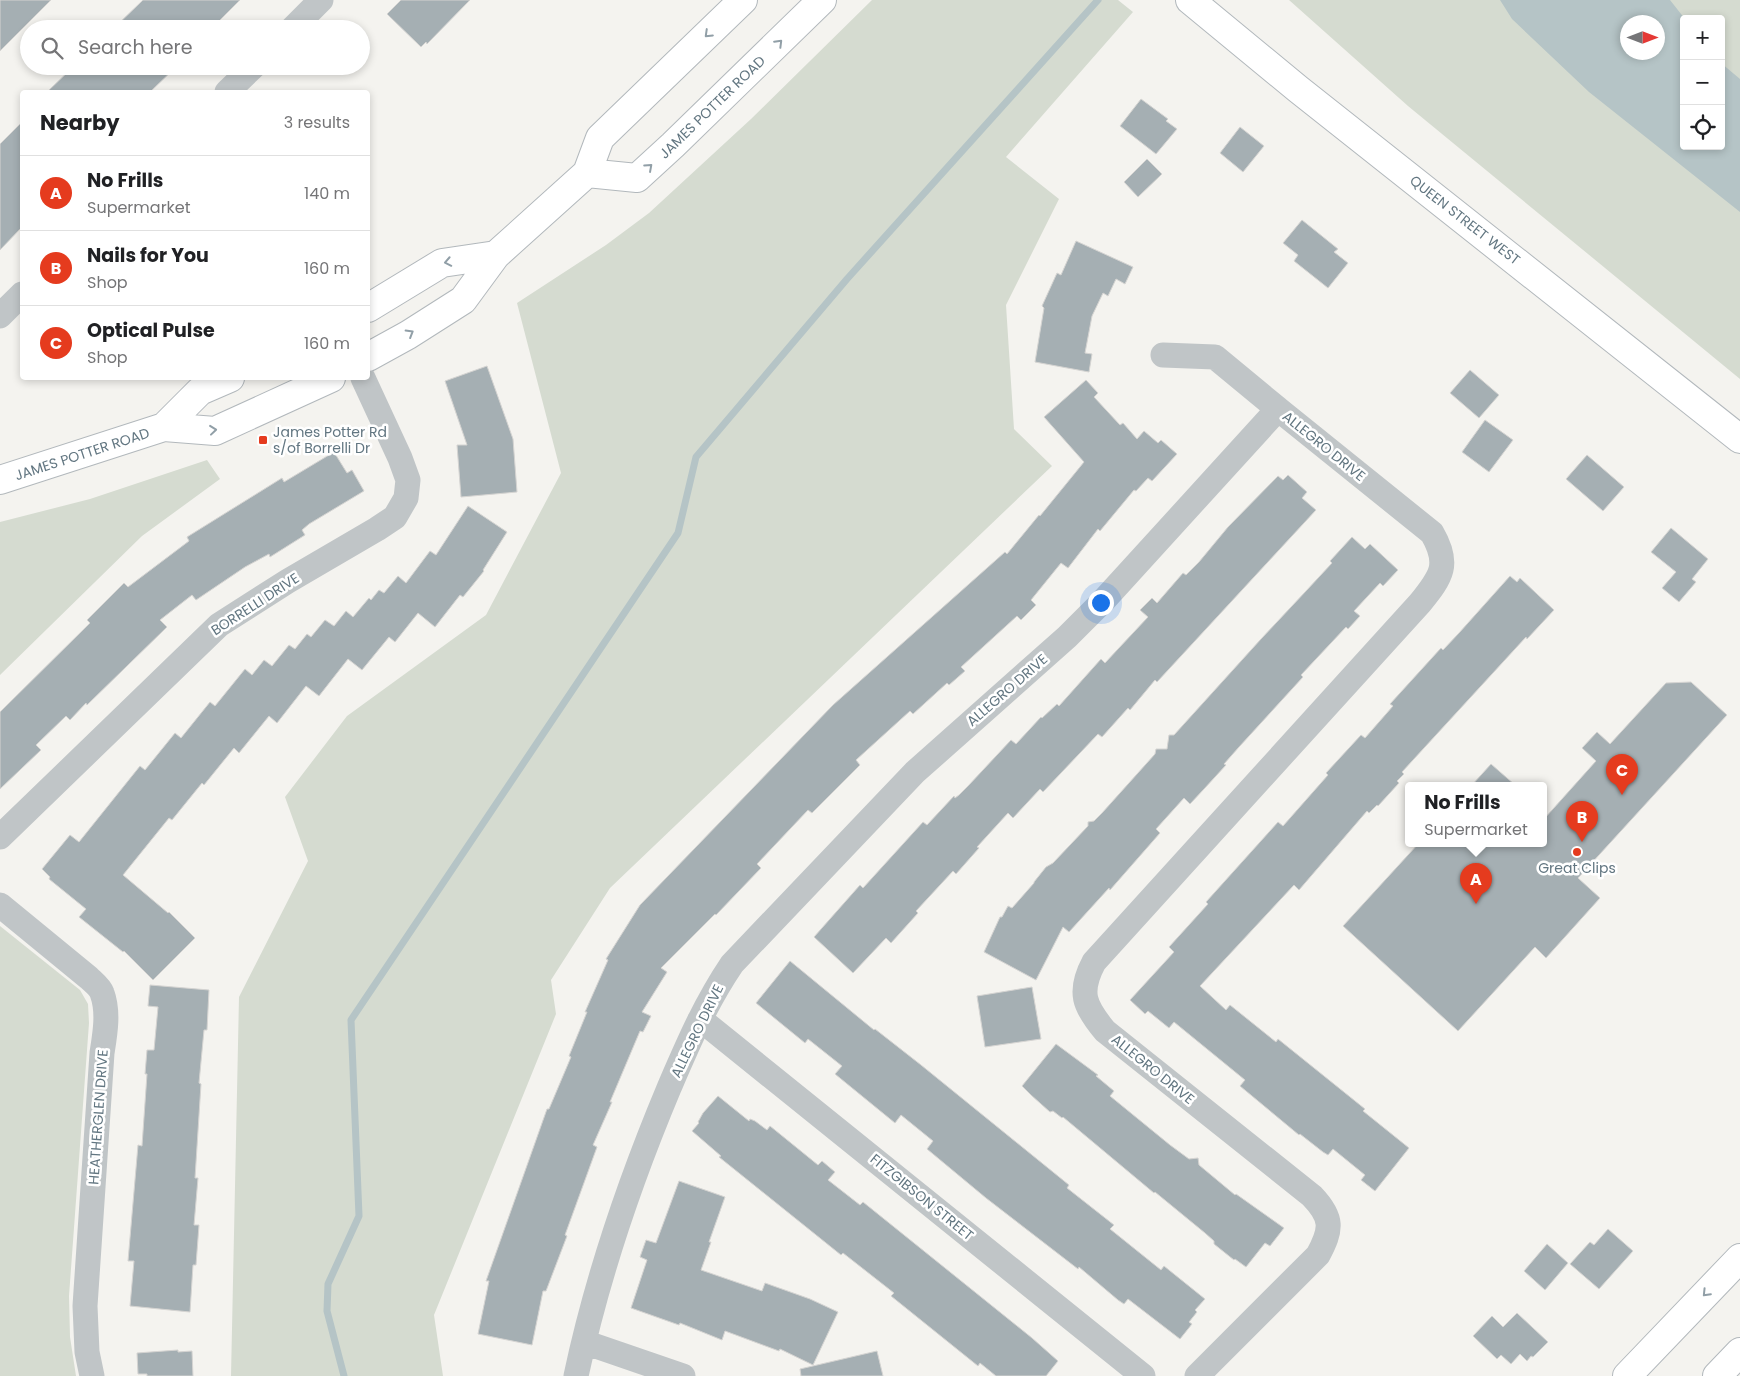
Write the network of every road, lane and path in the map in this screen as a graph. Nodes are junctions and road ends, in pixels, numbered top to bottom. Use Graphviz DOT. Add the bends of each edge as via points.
graph roads {
  1 [pos="321,0"];
  2 [pos="743,0"];
  3 [pos="822,0"];
  4 [pos="1190,0"];
  5 [pos="301,20"];
  6 [pos="245,75"];
  7 [pos="229,90"];
  8 [pos="587,173"];
  9 [pos="496,255"];
  10 [pos="20,296"];
  11 [pos="370,307"];
  12 [pos="0,316"];
  13 [pos="1163,355"];
  14 [pos="370,356"];
  15 [pos="225,380"];
  16 [pos="327,380"];
  17 [pos="364,380"];
  18 [pos="1278,409"];
  19 [pos="164,427"];
  20 [pos="1740,439"];
  21 [pos="0,480"];
  22 [pos="0,837"];
  23 [pos="0,905"];
  24 [pos="700,1019"];
  25 [pos="1740,1258"];
  26 [pos="584,1342"];
  27 [pos="1740,1352"];
  28 [pos="92,1376"];
  29 [pos="576,1376"];
  30 [pos="683,1376"];
  31 [pos="1143,1376"];
  32 [pos="1197,1376"];
  33 [pos="1627,1376"];
  34 [pos="1717,1376"];
  1 -- 5 [label="street"];
  2 -- 8 [label="main road, one-way" via="600,138"];
  8 -- 3 [label="main road, JAMES POTTER ROAD, one-way" via="637,178"];
  4 -- 20 [label="main road, QUEEN STREET WEST"];
  6 -- 7 [label="street"];
  8 -- 9 [label="main road"];
  9 -- 11 [label="main road, one-way" via="442,262"];
  14 -- 9 [label="main road, one-way" via="463,300"];
  10 -- 12 [label="street"];
  13 -- 18 [label="street" via="1215,357"];
  15 -- 19 [label="main road, JAMES POTTER ROAD" via="200,391"];
  19 -- 16 [label="main road, JAMES POTTER ROAD, one-way" via="215,432"];
  17 -- 22 [label="street, BORRELLI DRIVE" via="408,480 406,498 395,517 219,624"];
  18 -- 24 [label="street, ALLEGRO DRIVE" via="1104,600 915,772 769,923 732,964"];
  18 -- 32 [label="street, ALLEGRO DRIVE" via="1432,533 1441,548 1442,563 1439,576 1420,603 1094,962 1086,978 1085,999 1105,1031 1312,1196 1323,1208 1328,1222 1327,1234 1318,1255"];
  19 -- 21 [label="main road, JAMES POTTER ROAD"];
  23 -- 28 [label="street, HEATHERGLEN DRIVE" via="102,991 106,1027 85,1306 87,1352"];
  24 -- 26 [label="street, ALLEGRO DRIVE" via="654,1124 602,1272"];
  24 -- 31 [label="street, FITZGIBSON STREET"];
  25 -- 33 [label="main road, one-way"];
  26 -- 29 [label="street, ALLEGRO DRIVE"];
  26 -- 30 [label="street"];
  27 -- 34 [label="main road"];
}
